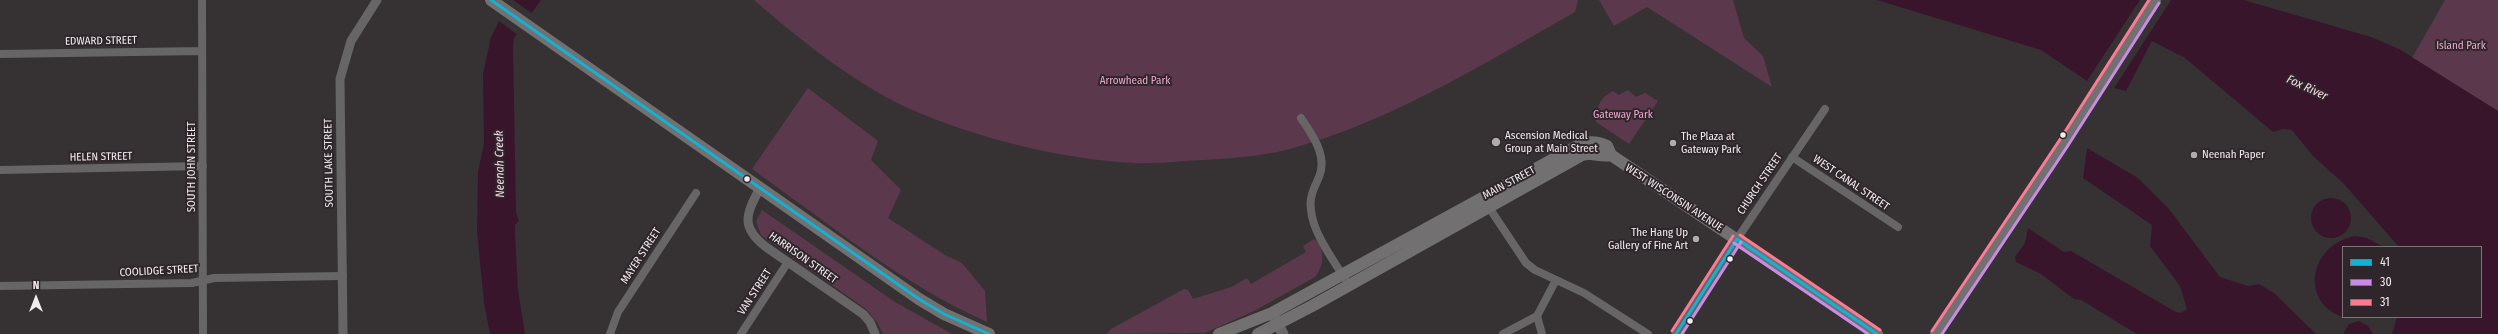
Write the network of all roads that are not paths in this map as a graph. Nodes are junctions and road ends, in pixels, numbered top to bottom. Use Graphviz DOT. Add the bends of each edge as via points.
graph roads {
  1 [pos="202,0"];
  2 [pos="376,0"];
  3 [pos="2155,0"];
  4 [pos="495,3"];
  5 [pos="202,51"];
  6 [pos="0,54"];
  7 [pos="1825,108"];
  8 [pos="1301,118"];
  9 [pos="1611,155"];
  10 [pos="1792,157"];
  11 [pos="203,166"];
  12 [pos="0,170"];
  13 [pos="760,188"];
  14 [pos="696,193"];
  15 [pos="1486,201"];
  16 [pos="1898,227"];
  17 [pos="1737,239"];
  18 [pos="788,262"];
  19 [pos="342,276"];
  20 [pos="1345,279"];
  21 [pos="203,280"];
  22 [pos="1556,280"];
  23 [pos="0,286"];
  24 [pos="1272,313"];
  25 [pos="1537,316"];
  26 [pos="1280,329"];
  27 [pos="203,334"];
  28 [pos="343,334"];
  29 [pos="610,334"];
  30 [pos="741,334"];
  31 [pos="875,334"];
  32 [pos="989,334"];
  33 [pos="1219,334"];
  34 [pos="1258,334"];
  35 [pos="1503,334"];
  36 [pos="1542,334"];
  37 [pos="1648,334"];
  38 [pos="1676,334"];
  39 [pos="1877,334"];
  40 [pos="1936,334"];
  1 -- 5 [label="street, SOUTH JOHN STREET"];
  2 -- 19 [label="street, SOUTH LAKE STREET" via="351,41 340,79"];
  3 -- 40 [label="main road"];
  4 -- 13 [label="main road"];
  5 -- 6 [label="street, EDWARD STREET"];
  5 -- 11 [label="street, SOUTH JOHN STREET"];
  7 -- 10 [label="street, CHURCH STREET"];
  8 -- 20 [label="street" via="1317,144 1321,161 1319,177 1311,198 1313,220"];
  9 -- 15 [label="main road, MAIN STREET" via="1607,146 1602,144 1581,144"];
  9 -- 17 [label="main road, WEST WISCONSIN AVENUE"];
  10 -- 16 [label="street, WEST CANAL STREET"];
  10 -- 17 [label="street, CHURCH STREET"];
  11 -- 12 [label="street, HELEN STREET"];
  11 -- 21 [label="street, SOUTH JOHN STREET"];
  13 -- 18 [label="street, HARRISON STREET" via="748,214 750,230 758,241"];
  13 -- 32 [label="main road" via="919,299"];
  14 -- 29 [label="street, MAYER STREET" via="618,312"];
  15 -- 20 [label="main road, MAIN STREET"];
  15 -- 22 [label="street" via="1526,263"];
  17 -- 38 [label="street, CHURCH STREET"];
  17 -- 39 [label="main road, WEST WISCONSIN AVENUE"];
  18 -- 30 [label="street, VAN STREET"];
  18 -- 31 [label="street, HARRISON STREET" via="864,314"];
  19 -- 21 [label="street, COOLIDGE STREET"];
  19 -- 28 [label="street, SOUTH LAKE STREET"];
  20 -- 24 [label="main road, MAIN STREET"];
  20 -- 26 [label="main road, MAIN STREET"];
  21 -- 23 [label="street, COOLIDGE STREET" via="192,283"];
  21 -- 27 [label="street, SOUTH JOHN STREET"];
  22 -- 25 [label="street"];
  22 -- 37 [label="street" via="1584,293"];
  24 -- 26 [label="main road"];
  24 -- 33 [label="main road, MAIN STREET"];
  25 -- 35 [label="street"];
  25 -- 36 [label="street"];
  26 -- 34 [label="main road, MAIN STREET"];
}
